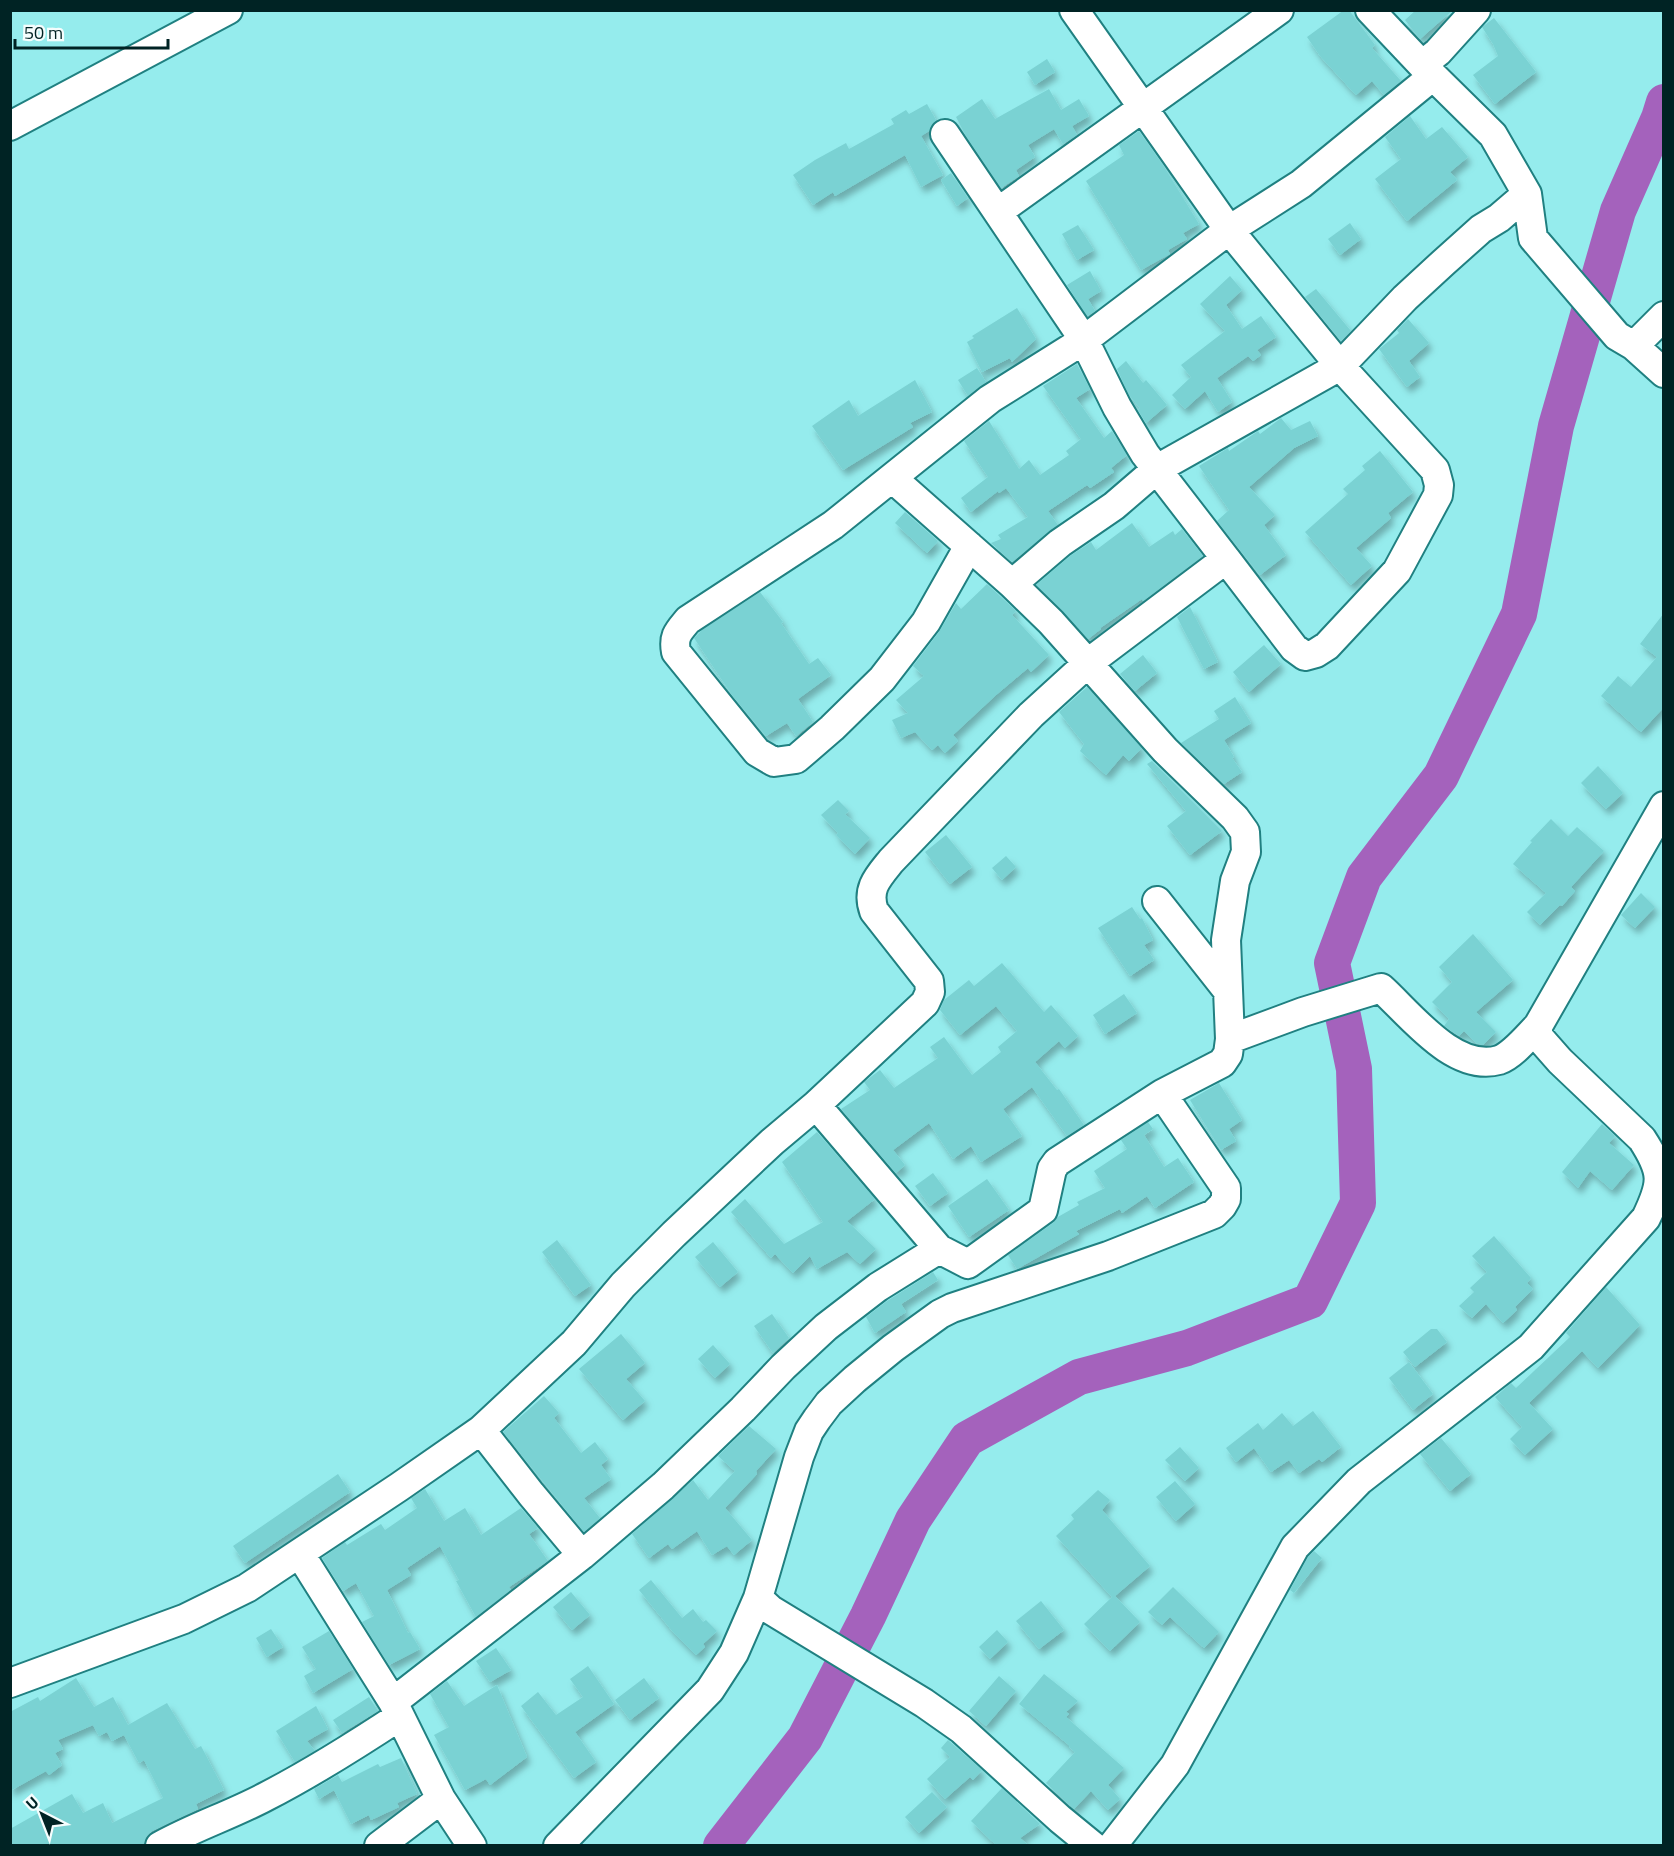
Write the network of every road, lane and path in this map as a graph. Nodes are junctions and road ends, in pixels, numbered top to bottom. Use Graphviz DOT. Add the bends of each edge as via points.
graph roads {
  1 [pos="228,10"];
  2 [pos="1074,10"];
  3 [pos="1279,10"];
  4 [pos="1370,10"];
  5 [pos="1476,10"];
  6 [pos="1427,71"];
  7 [pos="1143,110"];
  8 [pos="10,126"];
  9 [pos="945,134"];
  10 [pos="1527,194"];
  11 [pos="999,211"];
  12 [pos="1228,230"];
  13 [pos="1664,316"];
  14 [pos="1084,340"];
  15 [pos="1625,341"];
  16 [pos="1340,366"];
  17 [pos="1664,373"];
  18 [pos="1157,469"];
  19 [pos="892,478"];
  20 [pos="969,546"];
  21 [pos="1226,559"];
  22 [pos="1012,584"];
  23 [pos="1088,663"];
  24 [pos="1664,806"];
  25 [pos="1157,901"];
  26 [pos="1228,991"];
  27 [pos="1538,1026"];
  28 [pos="1230,1039"];
  29 [pos="1162,1094"];
  30 [pos="816,1105"];
  31 [pos="939,1249"];
  32 [pos="481,1430"];
  33 [pos="300,1554"];
  34 [pos="582,1555"];
  35 [pos="764,1604"];
  36 [pos="10,1683"];
  37 [pos="396,1709"];
  38 [pos="441,1799"];
  39 [pos="173,1842"];
  40 [pos="379,1845"];
  41 [pos="472,1845"];
  42 [pos="558,1845"];
  43 [pos="1093,1845"];
  44 [pos="1112,1845"];
  1 -- 8 [label="street"];
  2 -- 7 [label="street"];
  3 -- 7 [label="street"];
  4 -- 6 [label="street"];
  5 -- 6 [label="street" via="1438,52"];
  6 -- 10 [label="street" via="1493,135"];
  6 -- 12 [label="street" via="1301,184"];
  7 -- 11 [label="street"];
  7 -- 12 [label="street"];
  9 -- 11 [label="street"];
  10 -- 15 [label="street" via="1533,238"];
  10 -- 16 [label="street" via="1443,263"];
  11 -- 14 [label="street"];
  12 -- 14 [label="street"];
  12 -- 16 [label="street"];
  13 -- 15 [label="street"];
  14 -- 18 [label="street" via="1117,407"];
  14 -- 19 [label="street" via="990,399"];
  15 -- 17 [label="street"];
  16 -- 18 [label="street"];
  16 -- 21 [label="street" via="1435,470 1438,495 1397,571 1327,646 1305,656 1294,648"];
  18 -- 21 [label="street"];
  18 -- 22 [label="street"];
  19 -- 20 [label="street"];
  19 -- 20 [label="street" via="833,525 688,620 678,632 674,641 676,652 757,752 774,762 796,759 882,679 926,622"];
  20 -- 22 [label="street"];
  21 -- 23 [label="street"];
  22 -- 23 [label="street"];
  23 -- 26 [label="street" via="1245,832 1246,852 1235,881 1226,940"];
  23 -- 30 [label="street" via="1031,715 875,882 870,901 874,911 924,971 930,992 924,1004"];
  24 -- 27 [label="street"];
  25 -- 26 [label="street"];
  26 -- 28 [label="street"];
  27 -- 28 [label="street" via="1500,1060 1467,1060 1444,1047 1381,988"];
  27 -- 44 [label="street" via="1538,1036 1560,1061 1642,1139 1652,1154 1660,1174 1646,1218 1531,1347 1359,1480 1295,1547 1175,1765"];
  28 -- 29 [label="street" via="1222,1063"];
  29 -- 31 [label="street" via="1057,1162 1043,1210 970,1263"];
  29 -- 35 [label="street" via="1226,1188 1222,1206 1214,1214 1108,1256 952,1308 855,1379 829,1403 809,1431 799,1457"];
  30 -- 31 [label="street"];
  30 -- 32 [label="street" via="674,1234 623,1285 574,1343"];
  31 -- 34 [label="street" via="878,1287 826,1327 663,1486"];
  32 -- 33 [label="street"];
  32 -- 34 [label="street"];
  33 -- 36 [label="street" via="247,1588 183,1619"];
  33 -- 37 [label="street"];
  34 -- 37 [label="street"];
  35 -- 42 [label="street" via="710,1690"];
  35 -- 43 [label="street" via="962,1729"];
  37 -- 38 [label="street"];
  37 -- 39 [label="street" via="344,1752 264,1798"];
  38 -- 40 [label="street"];
  38 -- 41 [label="street"];
}
